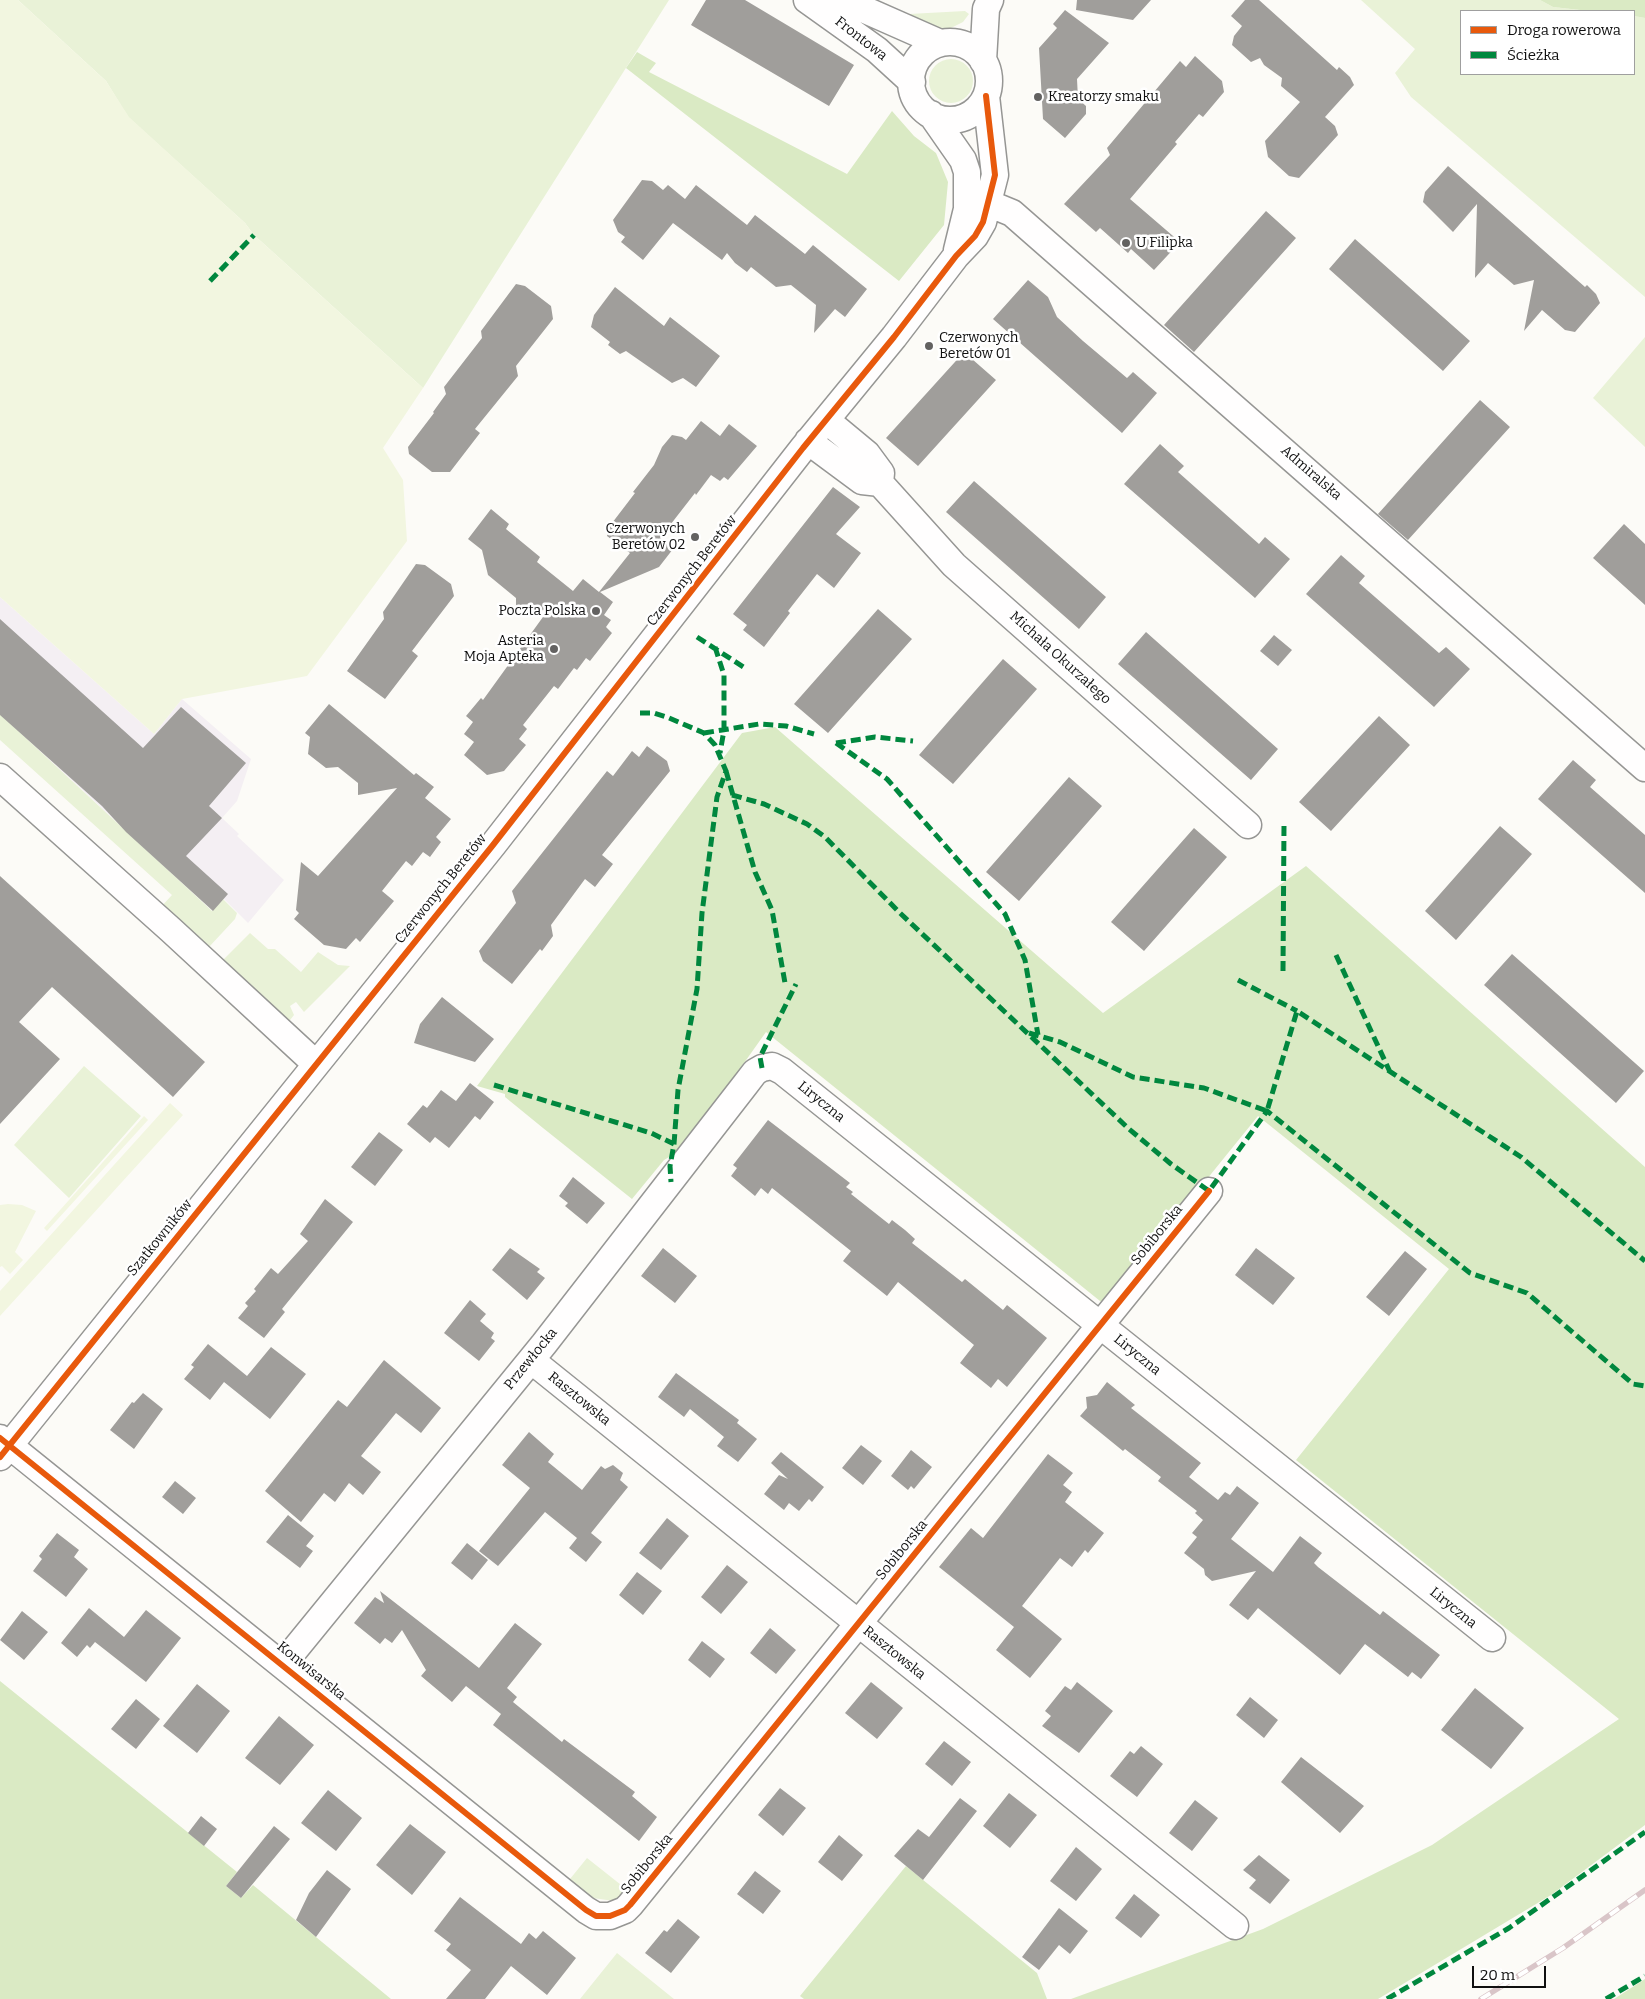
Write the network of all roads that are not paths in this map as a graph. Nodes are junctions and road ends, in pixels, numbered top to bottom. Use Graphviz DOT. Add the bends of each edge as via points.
graph roads {
  1 [pos="807,0"];
  2 [pos="830,0"];
  3 [pos="988,5"];
  4 [pos="947,42"];
  5 [pos="984,60"];
  6 [pos="912,82"];
  7 [pos="986,96"];
  8 [pos="932,114"];
  9 [pos="979,198"];
  10 [pos="826,420"];
  11 [pos="808,441"];
  12 [pos="880,483"];
  13 [pos="1645,768"];
  14 [pos="0,777"];
  15 [pos="1248,825"];
  16 [pos="340,1036"];
  17 [pos="316,1064"];
  18 [pos="782,1071"];
  19 [pos="1209,1191"];
  20 [pos="1101,1326"];
  21 [pos="531,1360"];
  22 [pos="3,1447"];
  23 [pos="858,1624"];
  24 [pos="1492,1638"];
  25 [pos="283,1664"];
  26 [pos="610,1916"];
  27 [pos="1235,1926"];
  1 -- 6 [label="street, Frontowa" via="877,50"];
  2 -- 4 [label="street, Frontowa" via="854,5"];
  3 -- 4 [label="street"];
  3 -- 5 [label="street"];
  4 -- 5 [label="street" via="965,44"];
  4 -- 6 [label="street" via="929,48 919,57 913,69"];
  5 -- 7 [label="street" via="989,84"];
  6 -- 8 [label="street" via="914,95"];
  7 -- 8 [label="street" via="980,107 957,119 944,119"];
  7 -- 9 [label="street, Czerwonych Beretów" via="995,175"];
  8 -- 9 [label="street" via="963,160"];
  9 -- 10 [label="street, Czerwonych Beretów" via="983,222 975,236"];
  9 -- 13 [label="street, Admiralska" via="1012,213"];
  10 -- 11 [label="street, Czerwonych Beretów"];
  10 -- 12 [label="street, Michała Okurzałego" via="867,454 881,473"];
  11 -- 12 [label="street" via="862,481"];
  11 -- 16 [label="street, Czerwonych Beretów" via="494,845"];
  12 -- 15 [label="street, Michała Okurzałego" via="954,565"];
  14 -- 17 [label="street"];
  16 -- 17 [label="street, Szatkowników"];
  17 -- 22 [label="street, Szatkowników"];
  18 -- 20 [label="street, Liryczna"];
  18 -- 21 [label="street, Przewłocka" via="772,1066 755,1072"];
  19 -- 20 [label="street, Sobiborska"];
  20 -- 23 [label="street, Sobiborska"];
  20 -- 24 [label="street, Liryczna"];
  21 -- 23 [label="street, Rasztowska"];
  21 -- 25 [label="street, Przewłocka"];
  22 -- 25 [label="street, Konwisarska"];
  23 -- 26 [label="street, Sobiborska" via="630,1905"];
  23 -- 27 [label="street, Rasztowska"];
  25 -- 26 [label="street, Konwisarska" via="586,1910 596,1916"];
}
